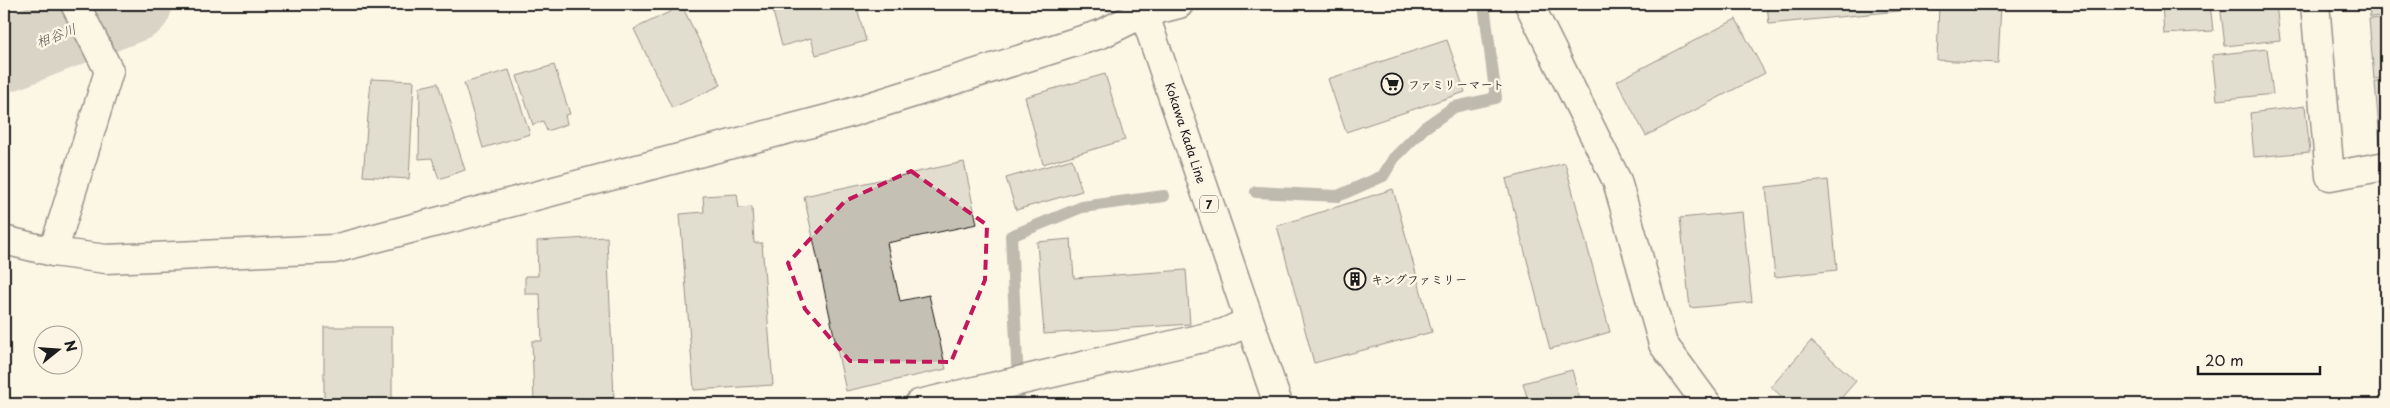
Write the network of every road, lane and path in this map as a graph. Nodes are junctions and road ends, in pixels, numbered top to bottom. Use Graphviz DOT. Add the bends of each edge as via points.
graph roads {
  1 [pos="75,4"];
  2 [pos="1179,4"];
  3 [pos="1529,4"];
  4 [pos="2315,4"];
  5 [pos="1143,8"];
  6 [pos="2386,166"];
  7 [pos="4,240"];
  8 [pos="53,252"];
  9 [pos="1248,322"];
  10 [pos="919,404"];
  11 [pos="1278,404"];
  12 [pos="1707,404"];
  1 -- 8 [label="street" via="109,71"];
  2 -- 5 [label="street"];
  3 -- 12 [label="street" via="1617,181 1662,344"];
  4 -- 6 [label="street" via="2330,176"];
  5 -- 8 [label="street" via="1101,34 846,114 334,249 106,259"];
  5 -- 9 [label="street, Kokawa Kada Line / 7"];
  7 -- 8 [label="street"];
  9 -- 10 [label="street" via="1224,333"];
  9 -- 11 [label="street, Kokawa Kada Line / 7"];
}
